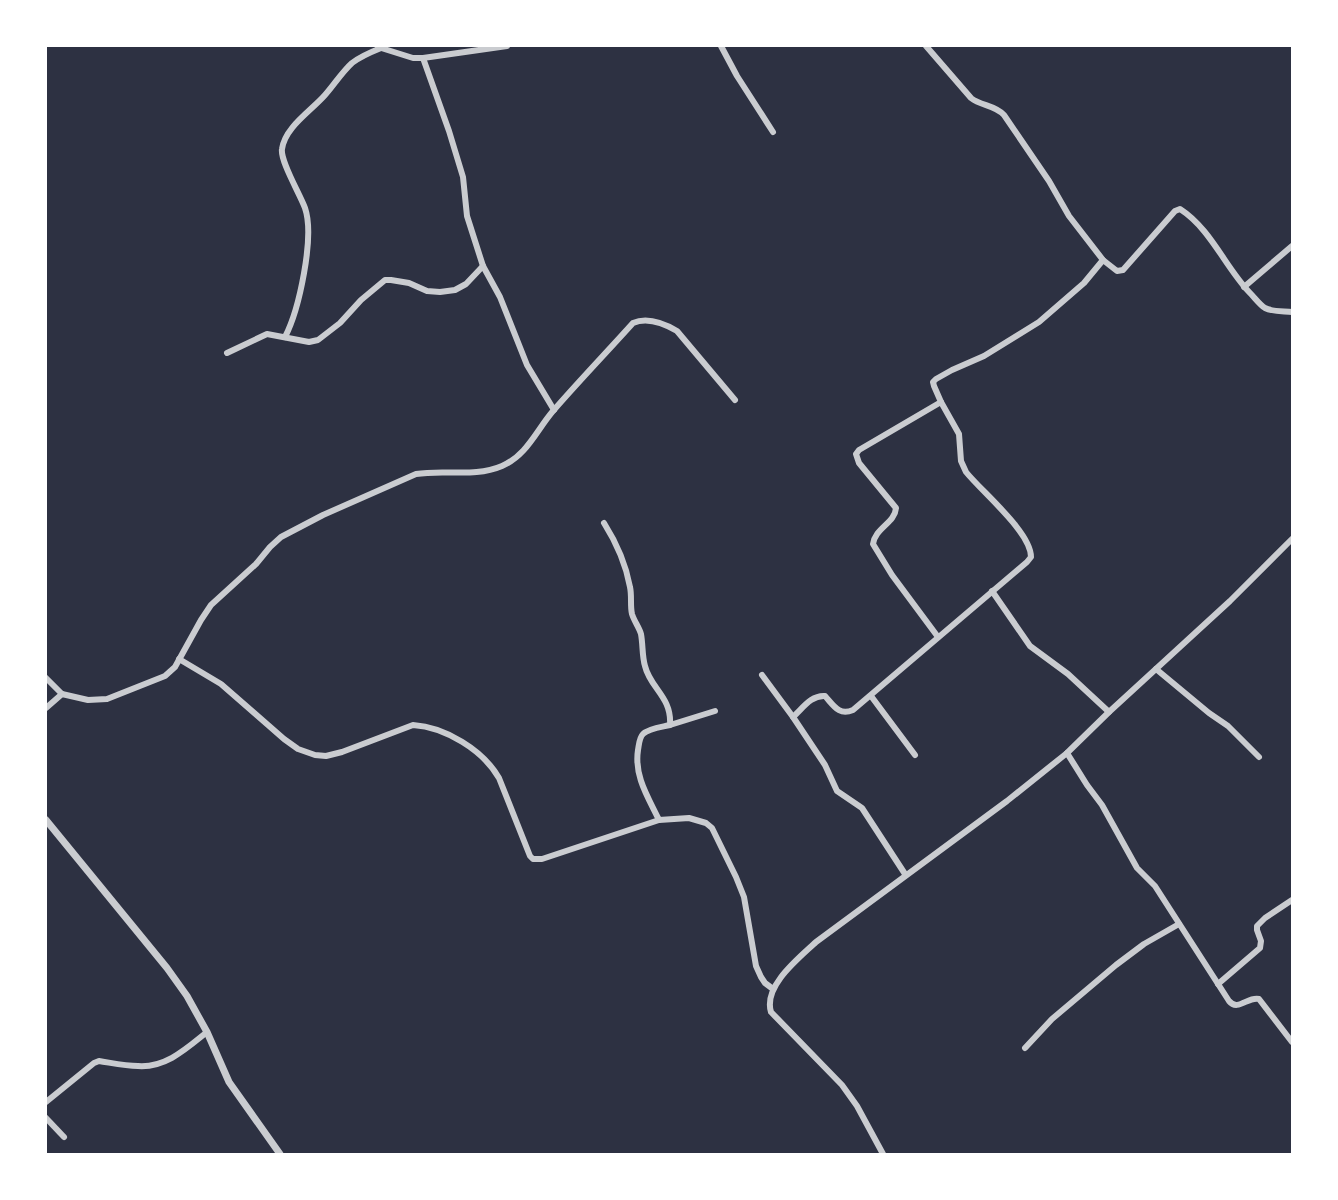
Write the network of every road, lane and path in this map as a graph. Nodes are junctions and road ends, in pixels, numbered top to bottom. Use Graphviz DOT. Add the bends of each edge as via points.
graph roads {
  1 [pos="507,46"];
  2 [pos="721,46"];
  3 [pos="926,46"];
  4 [pos="378,47"];
  5 [pos="423,58"];
  6 [pos="773,132"];
  7 [pos="1293,246"];
  8 [pos="1104,260"];
  9 [pos="483,266"];
  10 [pos="1244,287"];
  11 [pos="1293,312"];
  12 [pos="285,337"];
  13 [pos="227,353"];
  14 [pos="734,400"];
  15 [pos="941,402"];
  16 [pos="554,410"];
  17 [pos="604,523"];
  18 [pos="1293,538"];
  19 [pos="992,591"];
  20 [pos="938,637"];
  21 [pos="179,659"];
  22 [pos="1156,669"];
  23 [pos="762,675"];
  24 [pos="46,678"];
  25 [pos="62,694"];
  26 [pos="871,696"];
  27 [pos="46,708"];
  28 [pos="715,711"];
  29 [pos="1109,712"];
  30 [pos="793,718"];
  31 [pos="670,725"];
  32 [pos="1067,753"];
  33 [pos="915,755"];
  34 [pos="1259,757"];
  35 [pos="46,820"];
  36 [pos="659,820"];
  37 [pos="905,874"];
  38 [pos="1293,900"];
  39 [pos="1179,924"];
  40 [pos="1218,984"];
  41 [pos="773,989"];
  42 [pos="207,1032"];
  43 [pos="1293,1042"];
  44 [pos="1025,1048"];
  45 [pos="46,1102"];
  46 [pos="46,1118"];
  47 [pos="64,1137"];
  48 [pos="280,1154"];
  49 [pos="883,1154"];
  1 -- 5 [label="street"];
  2 -- 6 [label="street"];
  3 -- 8 [label="street" via="971,98 1004,115 1069,216"];
  4 -- 5 [label="street"];
  4 -- 12 [label="street" via="349,65 284,141 281,151 305,209 309,236 298,306"];
  5 -- 9 [label="street" via="463,177 467,216"];
  7 -- 10 [label="street"];
  8 -- 10 [label="street" via="1117,271 1123,270 1180,209 1212,239"];
  8 -- 15 [label="street" via="1039,322 936,379 933,382"];
  9 -- 12 [label="street" via="455,290 427,291 385,280 318,340"];
  9 -- 16 [label="street" via="527,365"];
  10 -- 11 [label="street" via="1269,310"];
  12 -- 13 [label="street" via="267,334"];
  14 -- 16 [label="street" via="677,331 638,321"];
  15 -- 19 [label="street" via="959,434 966,472 1030,547 1027,562"];
  15 -- 20 [label="street" via="856,453 896,508 895,515 874,535 876,551"];
  16 -- 21 [label="street" via="520,455 503,465 461,474 416,474 281,537 211,605"];
  17 -- 31 [label="street" via="629,583 644,665 670,711"];
  18 -- 22 [label="street"];
  19 -- 20 [label="street"];
  19 -- 29 [label="street" via="1030,646"];
  20 -- 26 [label="street"];
  21 -- 25 [label="street" via="165,676 107,699"];
  21 -- 36 [label="street" via="221,684 298,749 316,755 342,752 413,725 426,726 467,745 492,765 530,856 537,860"];
  22 -- 29 [label="street"];
  22 -- 34 [label="street"];
  23 -- 30 [label="street"];
  24 -- 25 [label="street"];
  25 -- 27 [label="street"];
  26 -- 30 [label="street" via="846,712 838,711 820,695"];
  26 -- 33 [label="street"];
  28 -- 31 [label="street"];
  29 -- 32 [label="street"];
  30 -- 37 [label="street" via="837,791 862,807"];
  31 -- 36 [label="street" via="643,734 636,760 638,775"];
  32 -- 37 [label="street"];
  32 -- 39 [label="street" via="1137,869 1155,886"];
  35 -- 42 [label="street" via="167,968"];
  36 -- 41 [label="street" via="699,820 716,835 744,897 756,966"];
  37 -- 41 [label="street" via="816,942"];
  38 -- 40 [label="street" via="1260,922 1260,948"];
  39 -- 40 [label="street"];
  39 -- 44 [label="street" via="1110,970"];
  40 -- 43 [label="street" via="1234,1006 1259,999"];
  41 -- 49 [label="street" via="771,1012 842,1086"];
  42 -- 45 [label="street" via="157,1065 94,1063"];
  42 -- 48 [label="street" via="229,1082"];
  46 -- 47 [label="street"];
}
